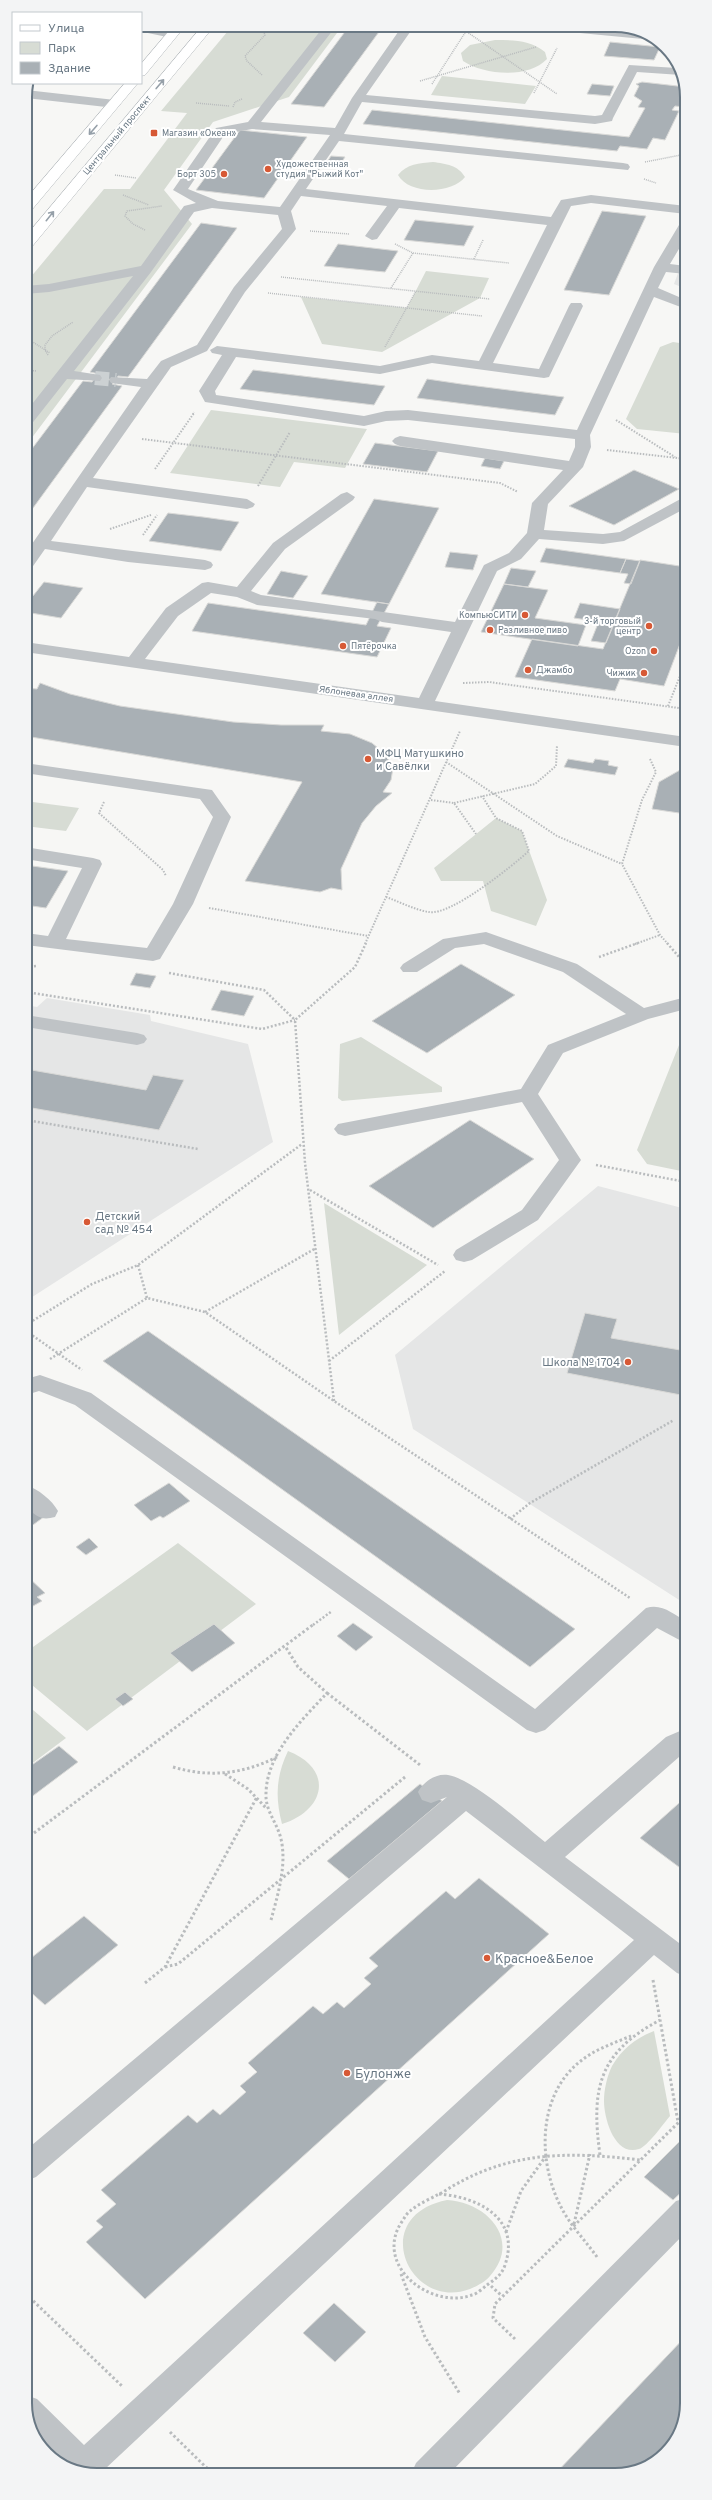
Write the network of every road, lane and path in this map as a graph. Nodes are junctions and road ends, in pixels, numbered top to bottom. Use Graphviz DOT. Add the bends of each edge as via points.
graph roads {
  1 [pos="174,32"];
  2 [pos="203,32"];
  3 [pos="264,32"];
  4 [pos="326,32"];
  5 [pos="404,32"];
  6 [pos="465,32"];
  7 [pos="467,32"];
  8 [pos="559,32"];
  9 [pos="563,32"];
  10 [pos="596,32"];
  11 [pos="632,34"];
  12 [pos="501,56"];
  13 [pos="142,71"];
  14 [pos="675,72"];
  15 [pos="437,76"];
  16 [pos="263,78"];
  17 [pos="416,82"];
  18 [pos="540,82"];
  19 [pos="55,84"];
  20 [pos="131,84"];
  21 [pos="32,95"];
  22 [pos="43,96"];
  23 [pos="247,98"];
  24 [pos="358,98"];
  25 [pos="115,104"];
  26 [pos="419,104"];
  27 [pos="523,113"];
  28 [pos="595,120"];
  29 [pos="252,125"];
  30 [pos="227,130"];
  31 [pos="337,135"];
  32 [pos="680,155"];
  33 [pos="624,167"];
  34 [pos="658,184"];
  35 [pos="297,192"];
  36 [pos="123,195"];
  37 [pos="193,199"];
  38 [pos="32,201"];
  39 [pos="396,203"];
  40 [pos="208,205"];
  41 [pos="152,206"];
  42 [pos="680,209"];
  43 [pos="284,210"];
  44 [pos="555,222"];
  45 [pos="289,229"];
  46 [pos="146,230"];
  47 [pos="680,235"];
  48 [pos="372,236"];
  49 [pos="32,238"];
  50 [pos="483,240"];
  51 [pos="413,253"];
  52 [pos="474,259"];
  53 [pos="534,266"];
  54 [pos="661,267"];
  55 [pos="146,269"];
  56 [pos="680,269"];
  57 [pos="251,274"];
  58 [pos="391,288"];
  59 [pos="32,289"];
  60 [pos="239,290"];
  61 [pos="650,290"];
  62 [pos="416,291"];
  63 [pos="515,302"];
  64 [pos="680,302"];
  65 [pos="576,306"];
  66 [pos="407,308"];
  67 [pos="506,318"];
  68 [pos="32,342"];
  69 [pos="202,348"];
  70 [pos="231,353"];
  71 [pos="483,367"];
  72 [pos="372,369"];
  73 [pos="67,370"];
  74 [pos="95,378"];
  75 [pos="116,380"];
  76 [pos="150,384"];
  77 [pos="210,399"];
  78 [pos="596,407"];
  79 [pos="301,413"];
  80 [pos="32,414"];
  81 [pos="114,436"];
  82 [pos="400,441"];
  83 [pos="583,441"];
  84 [pos="172,443"];
  85 [pos="278,456"];
  86 [pos="677,458"];
  87 [pos="680,458"];
  88 [pos="575,467"];
  89 [pos="84,482"];
  90 [pos="140,490"];
  91 [pos="170,495"];
  92 [pos="347,497"];
  93 [pos="247,504"];
  94 [pos="540,504"];
  95 [pos="680,505"];
  96 [pos="535,534"];
  97 [pos="41,544"];
  98 [pos="32,556"];
  99 [pos="128,557"];
  100 [pos="205,565"];
  101 [pos="241,593"];
  102 [pos="461,628"];
  103 [pos="32,648"];
  104 [pos="134,662"];
  105 [pos="680,675"];
  106 [pos="434,681"];
  107 [pos="426,704"];
  108 [pos="668,706"];
  109 [pos="680,708"];
  110 [pos="461,729"];
  111 [pos="654,738"];
  112 [pos="680,741"];
  113 [pos="558,743"];
  114 [pos="446,762"];
  115 [pos="32,769"];
  116 [pos="113,780"];
  117 [pos="491,794"];
  118 [pos="482,796"];
  119 [pos="431,800"];
  120 [pos="454,803"];
  121 [pos="476,834"];
  122 [pos="32,854"];
  123 [pos="622,864"];
  124 [pos="386,898"];
  125 [pos="183,904"];
  126 [pos="660,934"];
  127 [pos="368,936"];
  128 [pos="32,940"];
  129 [pos="54,943"];
  130 [pos="680,958"];
  131 [pos="410,968"];
  132 [pos="570,968"];
  133 [pos="32,993"];
  134 [pos="680,1005"];
  135 [pos="641,1015"];
  136 [pos="295,1020"];
  137 [pos="32,1022"];
  138 [pos="137,1040"];
  139 [pos="528,1094"];
  140 [pos="32,1121"];
  141 [pos="345,1129"];
  142 [pos="302,1144"];
  143 [pos="198,1150"];
  144 [pos="570,1160"];
  145 [pos="680,1181"];
  146 [pos="309,1189"];
  147 [pos="316,1248"];
  148 [pos="464,1256"];
  149 [pos="138,1265"];
  150 [pos="147,1298"];
  151 [pos="204,1312"];
  152 [pos="32,1321"];
  153 [pos="32,1335"];
  154 [pos="59,1354"];
  155 [pos="329,1361"];
  156 [pos="46,1362"];
  157 [pos="32,1385"];
  158 [pos="334,1401"];
  159 [pos="674,1420"];
  160 [pos="32,1499"];
  161 [pos="46,1511"];
  162 [pos="510,1519"];
  163 [pos="356,1593"];
  164 [pos="656,1615"];
  165 [pos="680,1631"];
  166 [pos="285,1646"];
  167 [pos="327,1693"];
  168 [pos="680,1742"];
  169 [pos="277,1756"];
  170 [pos="173,1767"];
  171 [pos="416,1768"];
  172 [pos="224,1774"];
  173 [pos="407,1775"];
  174 [pos="431,1792"];
  175 [pos="466,1796"];
  176 [pos="256,1797"];
  177 [pos="267,1809"];
  178 [pos="32,1835"];
  179 [pos="546,1857"];
  180 [pos="280,1880"];
  181 [pos="650,1941"];
  182 [pos="680,1960"];
  183 [pos="165,1967"];
  184 [pos="145,1983"];
  185 [pos="660,2020"];
  186 [pos="631,2036"];
  187 [pos="678,2122"];
  188 [pos="590,2154"];
  189 [pos="600,2155"];
  190 [pos="546,2156"];
  191 [pos="640,2160"];
  192 [pos="32,2163"];
  193 [pos="439,2194"];
  194 [pos="680,2218"];
  195 [pos="574,2225"];
  196 [pos="506,2232"];
  197 [pos="401,2273"];
  198 [pos="616,2282"];
  199 [pos="491,2286"];
  200 [pos="502,2296"];
  201 [pos="32,2300"];
  202 [pos="539,2360"];
  203 [pos="147,2409"];
  204 [pos="33,2417"];
  205 [pos="482,2419"];
  206 [pos="84,2467"];
  207 [pos="91,2468"];
  208 [pos="208,2468"];
  209 [pos="433,2468"];
  1 -- 13 [label="main road"];
  49 -- 2 [label="main road, Центральный проспект, one-way"];
  3 -- 16 [label="path" via="265,36 262,40 245,56 246,61 262,74"];
  4 -- 29 [label="street"];
  5 -- 24 [label="street"];
  6 -- 15 [label="path"];
  7 -- 12 [label="path"];
  8 -- 12 [label="path"];
  9 -- 18 [label="path"];
  10 -- 11 [label="street"];
  12 -- 15 [label="path"];
  12 -- 18 [label="path"];
  14 -- 28 [label="street" via="633,68 607,118"];
  15 -- 17 [label="path"];
  15 -- 26 [label="path"];
  18 -- 27 [label="path"];
  18 -- 28 [label="path"];
  19 -- 22 [label="street"];
  20 -- 25 [label="main road, Центральный проспект"];
  21 -- 22 [label="street"];
  22 -- 25 [label="street"];
  23 -- 30 [label="path" via="235,102 233,107 250,117 235,123"];
  24 -- 26 [label="street"];
  24 -- 31 [label="street"];
  25 -- 38 [label="main road, Центральный проспект, one-way"];
  26 -- 27 [label="street"];
  27 -- 28 [label="street"];
  29 -- 30 [label="street"];
  29 -- 31 [label="street"];
  30 -- 37 [label="street" via="221,131 180,190"];
  31 -- 33 [label="street"];
  31 -- 35 [label="street"];
  32 -- 33 [label="path"];
  33 -- 34 [label="path" via="623,172"];
  35 -- 39 [label="street"];
  35 -- 43 [label="street"];
  36 -- 41 [label="path"];
  37 -- 40 [label="street"];
  37 -- 41 [label="path" via="181,206"];
  39 -- 44 [label="street"];
  39 -- 48 [label="street"];
  40 -- 43 [label="street"];
  40 -- 55 [label="street" via="189,210"];
  41 -- 46 [label="path" via="127,211 125,216 133,224"];
  42 -- 44 [label="street" via="591,199 566,203"];
  43 -- 45 [label="street"];
  44 -- 53 [label="street"];
  45 -- 48 [label="path"];
  45 -- 57 [label="street"];
  47 -- 54 [label="street"];
  48 -- 51 [label="path"];
  50 -- 52 [label="path"];
  51 -- 52 [label="path"];
  51 -- 58 [label="path"];
  52 -- 53 [label="path"];
  53 -- 63 [label="street"];
  54 -- 56 [label="street"];
  54 -- 61 [label="street"];
  55 -- 59 [label="street"];
  55 -- 73 [label="street"];
  57 -- 58 [label="path"];
  57 -- 60 [label="street"];
  58 -- 62 [label="path"];
  60 -- 66 [label="path"];
  60 -- 69 [label="street"];
  61 -- 64 [label="street"];
  61 -- 78 [label="street"];
  62 -- 63 [label="path"];
  62 -- 66 [label="path"];
  63 -- 67 [label="street"];
  65 -- 71 [label="street" via="544,374"];
  66 -- 67 [label="path"];
  66 -- 72 [label="path"];
  67 -- 71 [label="street"];
  68 -- 73 [label="path"];
  69 -- 70 [label="street"];
  69 -- 76 [label="street" via="166,364"];
  70 -- 72 [label="street"];
  70 -- 77 [label="street" via="207,391"];
  71 -- 72 [label="street" via="432,359 380,370"];
  73 -- 74 [label="street"];
  73 -- 80 [label="street"];
  75 -- 76 [label="street"];
  76 -- 81 [label="street"];
  77 -- 79 [label="street"];
  77 -- 84 [label="path" via="200,403"];
  78 -- 83 [label="street"];
  78 -- 86 [label="path"];
  79 -- 83 [label="street" via="364,421 408,415"];
  79 -- 85 [label="path"];
  81 -- 84 [label="path"];
  81 -- 89 [label="street"];
  82 -- 88 [label="street"];
  83 -- 86 [label="path"];
  83 -- 88 [label="street"];
  84 -- 85 [label="path"];
  84 -- 90 [label="path"];
  85 -- 93 [label="path"];
  85 -- 94 [label="path" via="500,484"];
  86 -- 87 [label="path"];
  88 -- 94 [label="street"];
  89 -- 90 [label="street"];
  89 -- 97 [label="street"];
  90 -- 91 [label="street"];
  91 -- 93 [label="street"];
  91 -- 99 [label="path"];
  92 -- 101 [label="street" via="279,546"];
  94 -- 96 [label="street"];
  95 -- 96 [label="street" via="624,536 604,539"];
  96 -- 102 [label="street" via="515,556 490,568"];
  97 -- 98 [label="street"];
  97 -- 99 [label="street"];
  99 -- 100 [label="street"];
  101 -- 102 [label="street" via="257,600"];
  101 -- 104 [label="street" via="208,587 172,612"];
  102 -- 106 [label="street"];
  103 -- 104 [label="street, Яблоневая аллея"];
  104 -- 107 [label="street, Яблоневая аллея"];
  105 -- 108 [label="path"];
  106 -- 107 [label="street"];
  106 -- 108 [label="path" via="489,682"];
  107 -- 111 [label="street, Яблоневая аллея"];
  108 -- 109 [label="path"];
  110 -- 114 [label="path"];
  111 -- 112 [label="street, Яблоневая аллея"];
  111 -- 123 [label="path" via="648,757 656,772 642,800"];
  113 -- 117 [label="path" via="556,766 534,784"];
  114 -- 117 [label="path"];
  114 -- 119 [label="path"];
  115 -- 116 [label="street"];
  116 -- 125 [label="path" via="99,813 163,870"];
  116 -- 125 [label="street" via="206,794 222,818"];
  117 -- 118 [label="path"];
  117 -- 123 [label="path" via="557,836"];
  118 -- 120 [label="path"];
  118 -- 124 [label="path" via="496,818 522,831 529,851 491,884 448,909 438,908 431,913"];
  119 -- 120 [label="path"];
  119 -- 124 [label="path"];
  120 -- 121 [label="path"];
  122 -- 129 [label="street" via="93,864"];
  123 -- 126 [label="path"];
  124 -- 127 [label="path"];
  125 -- 127 [label="path"];
  125 -- 129 [label="street" via="153,955"];
  126 -- 130 [label="path"];
  126 -- 132 [label="path"];
  127 -- 136 [label="path" via="355,967"];
  128 -- 129 [label="street"];
  131 -- 132 [label="street" via="450,944 486,938"];
  132 -- 135 [label="street"];
  133 -- 136 [label="path" via="262,1029"];
  134 -- 135 [label="street"];
  135 -- 139 [label="street" via="555,1049"];
  136 -- 142 [label="path" via="297,1094"];
  137 -- 138 [label="street"];
  139 -- 141 [label="street"];
  139 -- 144 [label="street"];
  140 -- 143 [label="path"];
  142 -- 146 [label="path"];
  142 -- 149 [label="path"];
  144 -- 145 [label="path"];
  144 -- 148 [label="street" via="530,1215"];
  146 -- 147 [label="path"];
  146 -- 155 [label="path" via="446,1270"];
  147 -- 151 [label="path"];
  147 -- 155 [label="path"];
  149 -- 150 [label="path"];
  149 -- 152 [label="path" via="92,1284"];
  150 -- 151 [label="path"];
  150 -- 154 [label="path"];
  151 -- 158 [label="path"];
  153 -- 154 [label="path"];
  154 -- 156 [label="path"];
  155 -- 158 [label="path"];
  157 -- 163 [label="street" via="40,1383 83,1399"];
  158 -- 162 [label="path"];
  159 -- 162 [label="path" via="530,1503"];
  160 -- 161 [label="street"];
  162 -- 164 [label="path"];
  163 -- 164 [label="street" via="536,1723"];
  163 -- 166 [label="path"];
  164 -- 165 [label="street"];
  166 -- 167 [label="path" via="298,1666"];
  166 -- 178 [label="path"];
  167 -- 169 [label="path" via="299,1722"];
  167 -- 171 [label="path" via="420,1764"];
  168 -- 179 [label="street"];
  169 -- 172 [label="path" via="258,1766"];
  169 -- 177 [label="path" via="268,1779"];
  170 -- 172 [label="path" via="192,1772"];
  172 -- 176 [label="path" via="241,1783"];
  173 -- 180 [label="path"];
  174 -- 175 [label="street" via="444,1784 451,1785"];
  175 -- 179 [label="street"];
  175 -- 192 [label="street"];
  176 -- 177 [label="path"];
  176 -- 183 [label="path"];
  177 -- 180 [label="path" via="276,1822 282,1843"];
  179 -- 181 [label="street"];
  180 -- 183 [label="path" via="178,1964"];
  181 -- 182 [label="street"];
  181 -- 185 [label="path"];
  181 -- 203 [label="street"];
  183 -- 184 [label="path"];
  185 -- 186 [label="path"];
  185 -- 187 [label="path"];
  186 -- 189 [label="path" via="609,2061 598,2084 595,2123"];
  186 -- 190 [label="path" via="596,2050 575,2066 560,2084 546,2119"];
  187 -- 191 [label="path"];
  188 -- 189 [label="path"];
  188 -- 190 [label="path"];
  188 -- 195 [label="path"];
  189 -- 191 [label="path"];
  190 -- 193 [label="path" via="494,2166 459,2180"];
  190 -- 195 [label="path" via="554,2191"];
  190 -- 196 [label="path" via="532,2172 518,2195"];
  191 -- 195 [label="path"];
  193 -- 196 [label="path" via="461,2196 487,2206 499,2218"];
  193 -- 197 [label="path" via="422,2200 408,2210 398,2224 394,2240 395,2257"];
  194 -- 198 [label="street"];
  195 -- 198 [label="path"];
  195 -- 200 [label="path"];
  196 -- 199 [label="path" via="509,2247 507,2261 501,2275"];
  197 -- 199 [label="path" via="427,2294 443,2299 477,2295"];
  197 -- 205 [label="path" via="417,2324 433,2354"];
  198 -- 202 [label="street"];
  199 -- 200 [label="path"];
  200 -- 202 [label="path" via="492,2308 493,2318"];
  201 -- 203 [label="path"];
  202 -- 205 [label="street"];
  203 -- 207 [label="street"];
  203 -- 208 [label="path"];
  204 -- 206 [label="street"];
  205 -- 209 [label="street"];
}
